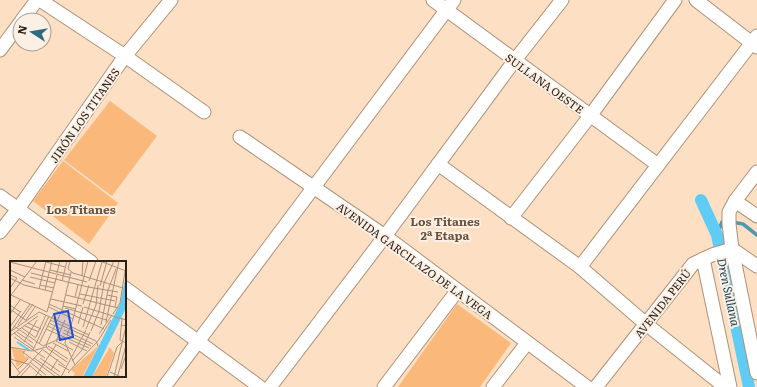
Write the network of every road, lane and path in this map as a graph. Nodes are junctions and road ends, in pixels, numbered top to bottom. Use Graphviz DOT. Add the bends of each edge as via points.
graph roads {
  1 [pos="37,0"];
  2 [pos="40,0"];
  3 [pos="170,0"];
  4 [pos="433,0"];
  5 [pos="562,0"];
  6 [pos="675,0"];
  7 [pos="696,0"];
  8 [pos="450,5"];
  9 [pos="28,12"];
  10 [pos="12,34"];
  11 [pos="755,42"];
  12 [pos="0,50"];
  13 [pos="125,56"];
  14 [pos="515,60"];
  15 [pos="204,112"];
  16 [pos="590,116"];
  17 [pos="240,137"];
  18 [pos="438,164"];
  19 [pos="658,165"];
  20 [pos="757,172"];
  21 [pos="314,187"];
  22 [pos="0,196"];
  23 [pos="736,201"];
  24 [pos="18,209"];
  25 [pos="757,216"];
  26 [pos="511,218"];
  27 [pos="0,232"];
  28 [pos="385,236"];
  29 [pos="730,250"];
  30 [pos="708,257"];
  31 [pos="90,261"];
  32 [pos="757,266"];
  33 [pos="580,267"];
  34 [pos="126,289"];
  35 [pos="457,291"];
  36 [pos="646,324"];
  37 [pos="197,342"];
  38 [pos="527,343"];
  39 [pos="757,373"];
  40 [pos="164,387"];
  41 [pos="260,387"];
  42 [pos="270,387"];
  43 [pos="384,387"];
  44 [pos="493,387"];
  45 [pos="587,387"];
  46 [pos="596,387"];
  47 [pos="725,387"];
  48 [pos="730,387"];
  1 -- 9 [label="street"];
  2 -- 13 [label="street"];
  3 -- 13 [label="street, JIRÓN LOS TITANES"];
  4 -- 8 [label="street, SULLANA OESTE"];
  5 -- 14 [label="street"];
  6 -- 16 [label="street"];
  7 -- 11 [label="street"];
  8 -- 14 [label="street, SULLANA OESTE"];
  8 -- 21 [label="street"];
  10 -- 12 [label="street"];
  11 -- 19 [label="street"];
  13 -- 15 [label="street"];
  13 -- 24 [label="street, JIRÓN LOS TITANES"];
  14 -- 16 [label="street, SULLANA OESTE"];
  14 -- 18 [label="street"];
  16 -- 19 [label="street, SULLANA OESTE"];
  16 -- 26 [label="street"];
  17 -- 21 [label="street, AVENIDA GARCILAZO DE LA VEGA"];
  18 -- 26 [label="street"];
  18 -- 28 [label="street"];
  19 -- 33 [label="street"];
  20 -- 23 [label="street"];
  21 -- 28 [label="street, AVENIDA GARCILAZO DE LA VEGA"];
  21 -- 37 [label="street"];
  22 -- 24 [label="street"];
  23 -- 25 [label="street"];
  23 -- 29 [label="street" via="729,212"];
  24 -- 27 [label="street, JIRÓN LOS TITANES"];
  24 -- 31 [label="street"];
  26 -- 33 [label="street"];
  28 -- 35 [label="street, AVENIDA GARCILAZO DE LA VEGA"];
  28 -- 42 [label="street"];
  29 -- 30 [label="street, AVENIDA PERÚ"];
  29 -- 32 [label="street"];
  29 -- 39 [label="street"];
  30 -- 36 [label="street, AVENIDA PERÚ" via="693,264"];
  30 -- 48 [label="street"];
  33 -- 36 [label="street"];
  34 -- 37 [label="street"];
  35 -- 38 [label="street, AVENIDA GARCILAZO DE LA VEGA"];
  35 -- 43 [label="street"];
  36 -- 46 [label="street, AVENIDA PERÚ"];
  36 -- 47 [label="street"];
  37 -- 40 [label="street"];
  37 -- 41 [label="street"];
  38 -- 44 [label="street"];
  38 -- 45 [label="street, AVENIDA GARCILAZO DE LA VEGA"];
}
